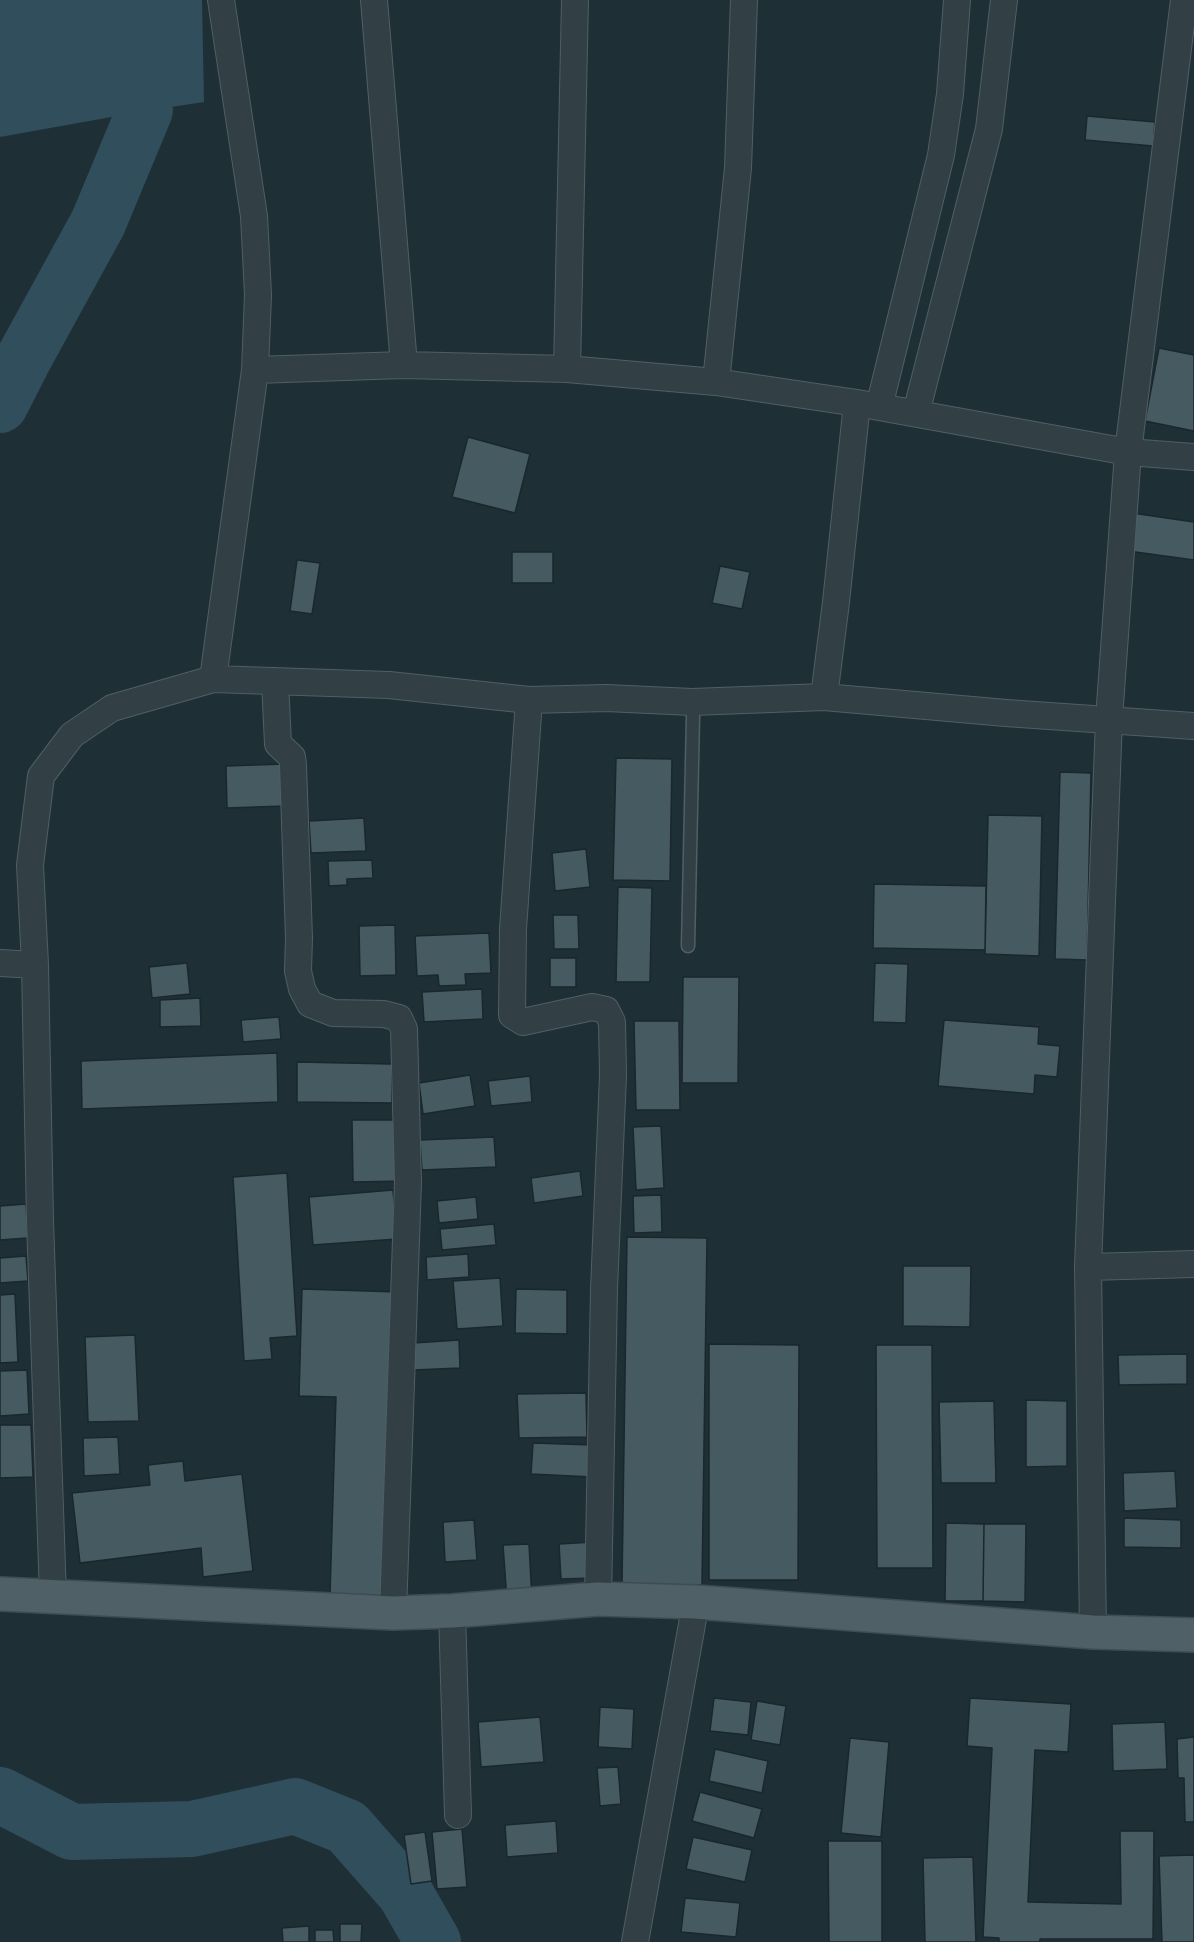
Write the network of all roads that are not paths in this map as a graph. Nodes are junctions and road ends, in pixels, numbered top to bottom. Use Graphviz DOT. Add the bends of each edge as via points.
graph roads {
  1 [pos="221,0"];
  2 [pos="374,0"];
  3 [pos="575,0"];
  4 [pos="744,0"];
  5 [pos="957,0"];
  6 [pos="1004,0"];
  7 [pos="1184,0"];
  8 [pos="404,365"];
  9 [pos="567,369"];
  10 [pos="255,370"];
  11 [pos="716,382"];
  12 [pos="868,405"];
  13 [pos="916,413"];
  14 [pos="1128,452"];
  15 [pos="1194,457"];
  16 [pos="213,679"];
  17 [pos="275,681"];
  18 [pos="824,697"];
  19 [pos="529,700"];
  20 [pos="692,702"];
  21 [pos="1109,719"];
  22 [pos="1194,726"];
  23 [pos="688,946"];
  24 [pos="2,963"];
  25 [pos="35,965"];
  26 [pos="1194,1264"];
  27 [pos="1088,1267"];
  28 [pos="0,1594"];
  29 [pos="53,1596"];
  30 [pos="598,1599"];
  31 [pos="696,1602"];
  32 [pos="452,1611"];
  33 [pos="393,1613"];
  34 [pos="1093,1632"];
  35 [pos="1194,1635"];
  36 [pos="458,1815"];
  37 [pos="635,1942"];
  1 -- 10 [label="street" via="254,216 258,295"];
  2 -- 8 [label="street"];
  3 -- 9 [label="street"];
  4 -- 11 [label="street" via="738,168"];
  5 -- 12 [label="street" via="941,155"];
  6 -- 13 [label="street" via="989,129"];
  7 -- 14 [label="street"];
  8 -- 9 [label="street"];
  8 -- 10 [label="street"];
  9 -- 11 [label="street"];
  10 -- 16 [label="street"];
  11 -- 12 [label="street"];
  12 -- 13 [label="street"];
  12 -- 18 [label="street"];
  13 -- 14 [label="street"];
  14 -- 15 [label="street"];
  14 -- 21 [label="street"];
  16 -- 17 [label="street"];
  16 -- 25 [label="street" via="112,708 72,735 41,776 30,865"];
  17 -- 19 [label="street" via="389,686"];
  17 -- 33 [label="street" via="278,744 294,765 298,971 302,989 310,1004 333,1013 384,1014 399,1018 404,1029 408,1182"];
  18 -- 20 [label="street"];
  18 -- 21 [label="street"];
  19 -- 20 [label="street"];
  19 -- 30 [label="street" via="513,930 512,1015 523,1022 592,1007 606,1010 612,1022"];
  20 -- 23 [label="lane"];
  21 -- 22 [label="street"];
  21 -- 27 [label="street"];
  24 -- 25 [label="street"];
  25 -- 29 [label="street"];
  26 -- 27 [label="street"];
  27 -- 34 [label="street"];
  28 -- 29 [label="main road"];
  29 -- 33 [label="main road"];
  30 -- 31 [label="main road"];
  30 -- 32 [label="main road"];
  31 -- 34 [label="main road"];
  31 -- 37 [label="street"];
  32 -- 33 [label="main road"];
  32 -- 36 [label="street"];
  34 -- 35 [label="main road"];
}
